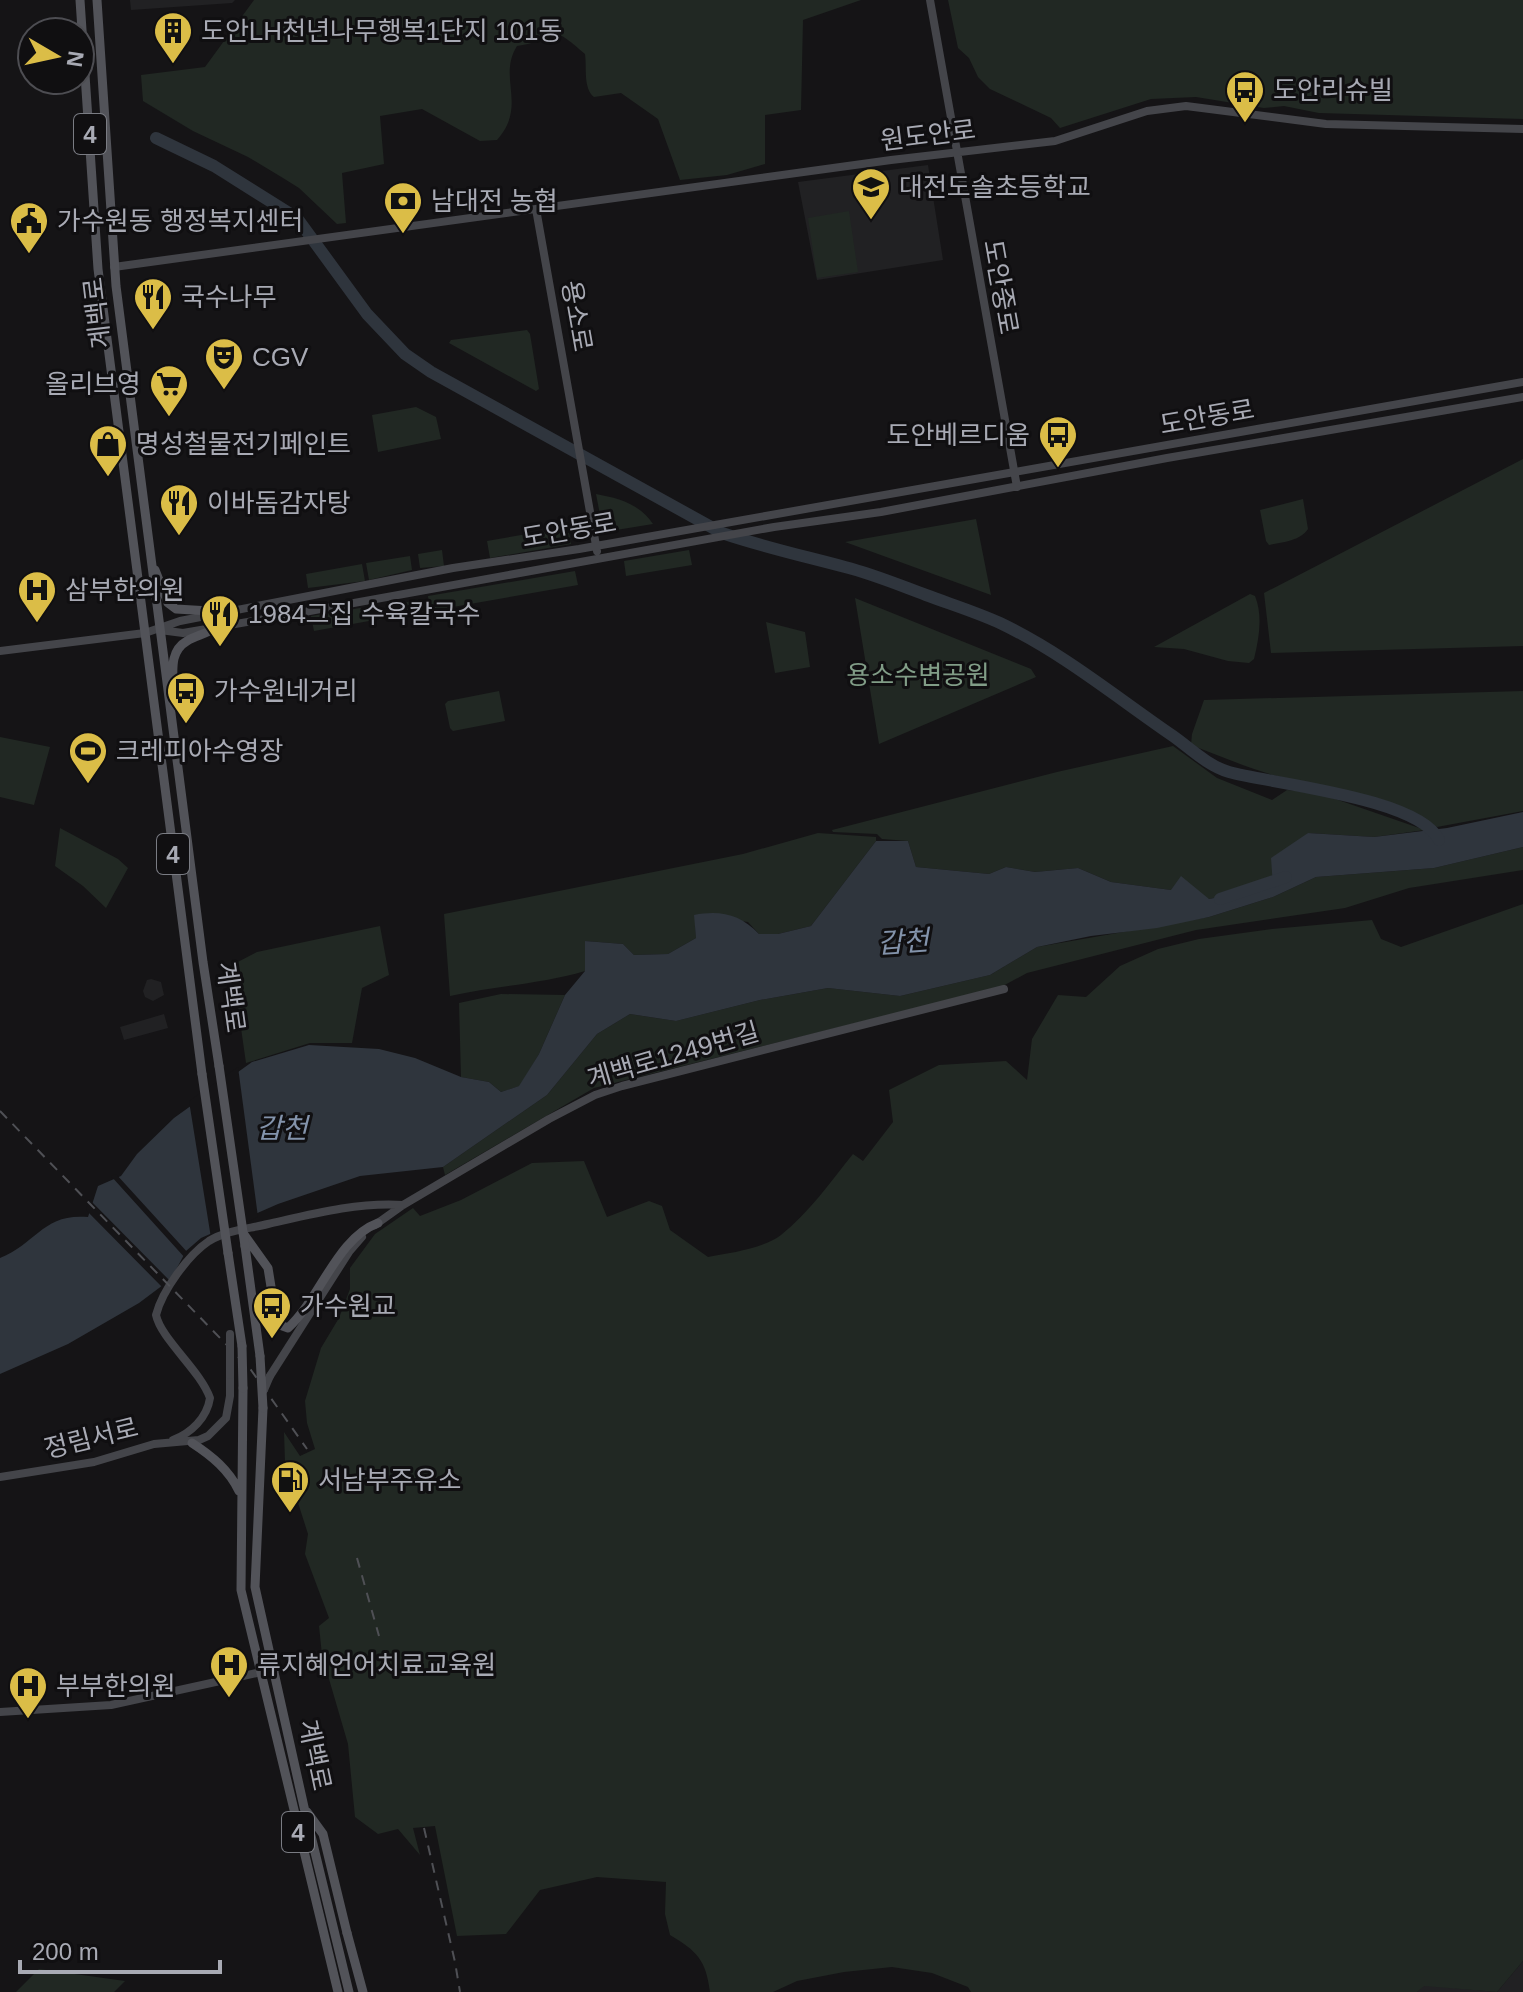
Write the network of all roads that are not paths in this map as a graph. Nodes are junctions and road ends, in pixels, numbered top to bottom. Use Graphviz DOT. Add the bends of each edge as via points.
graph roads {
  1 [pos="80,0"];
  2 [pos="97,0"];
  3 [pos="930,0"];
  4 [pos="1523,129"];
  5 [pos="957,152"];
  6 [pos="536,209"];
  7 [pos="114,267"];
  8 [pos="1523,382"];
  9 [pos="1523,397"];
  10 [pos="1014,473"];
  11 [pos="1017,487"];
  12 [pos="596,546"];
  13 [pos="598,559"];
  14 [pos="151,564"];
  15 [pos="227,612"];
  16 [pos="216,627"];
  17 [pos="160,630"];
  18 [pos="145,633"];
  19 [pos="0,651"];
  20 [pos="172,710"];
  21 [pos="1004,989"];
  22 [pos="403,1205"];
  23 [pos="378,1223"];
  24 [pos="248,1244"];
  25 [pos="238,1318"];
  26 [pos="264,1390"];
  27 [pos="173,1440"];
  28 [pos="192,1443"];
  29 [pos="0,1477"];
  30 [pos="241,1495"];
  31 [pos="275,1669"];
  32 [pos="260,1672"];
  33 [pos="0,1712"];
  34 [pos="304,1807"];
  35 [pos="345,1991"];
  36 [pos="364,1992"];
  1 -- 18 [label="main road, 계백로 / 4" via="98,269"];
  2 -- 7 [label="main road, 계백로 / 4"];
  3 -- 5 [label="street, 도안중로"];
  4 -- 5 [label="street, 원도안로" via="1326,124 1186,106 1147,111 1055,141"];
  5 -- 6 [label="street, 원도안로"];
  5 -- 10 [label="street, 도안중로"];
  6 -- 7 [label="street, 원도안로"];
  6 -- 12 [label="street, 용소로"];
  7 -- 14 [label="main road, 계백로 / 4"];
  8 -- 10 [label="street, 도안동로"];
  9 -- 11 [label="street, 도안동로"];
  10 -- 11 [label="street, 도안중로"];
  10 -- 12 [label="street, 도안동로"];
  11 -- 13 [label="street, 도안동로"];
  12 -- 13 [label="street"];
  12 -- 15 [label="street, 도안동로"];
  13 -- 16 [label="street, 도안동로"];
  14 -- 15 [label="main road" via="173,606"];
  14 -- 17 [label="main road, 계백로 / 4"];
  15 -- 17 [label="street, 도안동로" via="173,622"];
  16 -- 17 [label="street, 도안동로" via="183,633"];
  16 -- 20 [label="main road" via="178,648"];
  17 -- 18 [label="street"];
  17 -- 20 [label="main road, 계백로 / 4"];
  18 -- 19 [label="street"];
  18 -- 25 [label="main road, 계백로 / 4, bridge"];
  20 -- 24 [label="main road, 계백로 / 4, bridge" via="203,962"];
  21 -- 22 [label="street, 계백로1249번길" via="595,1095"];
  22 -- 23 [label="street, 계백로1249번길"];
  22 -- 27 [label="street" via="311,1213 226,1233 183,1263 156,1315 210,1398 202,1419"];
  23 -- 24 [label="main road" via="348,1246 288,1328 277,1324 268,1268"];
  23 -- 26 [label="street, 계백로1249번길, bridge" via="349,1252"];
  24 -- 26 [label="main road, 계백로 / 4, bridge"];
  25 -- 28 [label="street, bridge" via="230,1334 226,1418"];
  25 -- 30 [label="main road, 계백로 / 4, bridge"];
  26 -- 31 [label="main road, 계백로 / 4, bridge" via="255,1587"];
  27 -- 28 [label="street, 정림서로"];
  27 -- 29 [label="street, 정림서로" via="94,1462"];
  28 -- 30 [label="main road" via="220,1464"];
  30 -- 32 [label="main road, 계백로 / 4" via="241,1590"];
  31 -- 32 [label="street"];
  31 -- 34 [label="main road, 계백로 / 4"];
  32 -- 33 [label="street" via="111,1705"];
  32 -- 35 [label="main road, 계백로 / 4"];
  34 -- 35 [label="main road, 계백로 / 4"];
  34 -- 36 [label="main road, bridge" via="323,1834"];
  35 -- 36 [label="main road" via="368,1988"];
}
